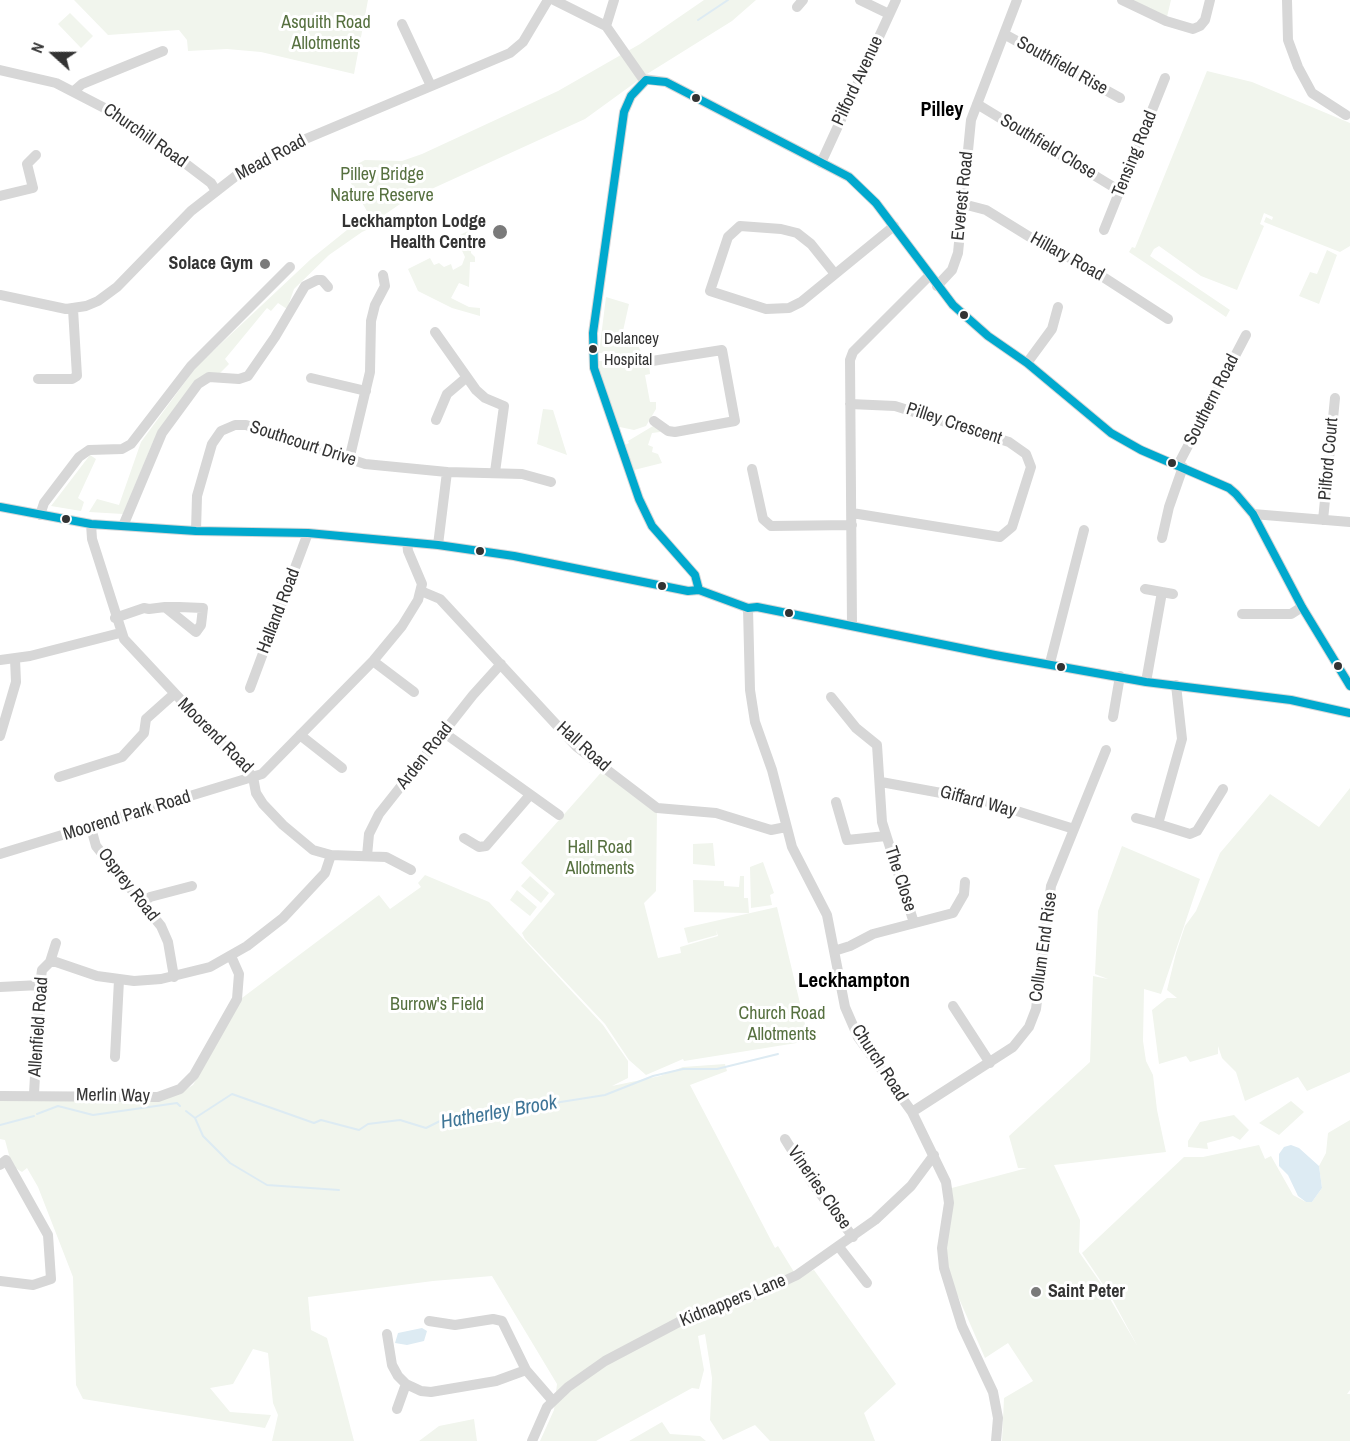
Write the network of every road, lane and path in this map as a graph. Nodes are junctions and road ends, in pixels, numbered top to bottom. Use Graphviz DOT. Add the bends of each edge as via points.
graph roads {
  1 [pos="548,0"];
  2 [pos="554,0"];
  3 [pos="614,0"];
  4 [pos="860,0"];
  5 [pos="896,0"];
  6 [pos="1017,0"];
  7 [pos="1122,0"];
  8 [pos="1210,0"];
  9 [pos="1287,0"];
  10 [pos="889,14"];
  11 [pos="402,24"];
  12 [pos="606,26"];
  13 [pos="1004,34"];
  14 [pos="163,51"];
  15 [pos="0,70"];
  16 [pos="1166,78"];
  17 [pos="646,80"];
  18 [pos="431,86"];
  19 [pos="74,91"];
  20 [pos="1120,98"];
  21 [pos="977,104"];
  22 [pos="1346,115"];
  23 [pos="36,155"];
  24 [pos="821,163"];
  25 [pos="216,191"];
  26 [pos="1120,191"];
  27 [pos="0,196"];
  28 [pos="963,204"];
  29 [pos="894,226"];
  30 [pos="1104,230"];
  31 [pos="290,267"];
  32 [pos="835,274"];
  33 [pos="929,276"];
  34 [pos="386,283"];
  35 [pos="937,286"];
  36 [pos="328,287"];
  37 [pos="0,295"];
  38 [pos="1058,307"];
  39 [pos="73,309"];
  40 [pos="1168,319"];
  41 [pos="435,332"];
  42 [pos="1246,335"];
  43 [pos="652,361"];
  44 [pos="1028,363"];
  45 [pos="467,377"];
  46 [pos="311,378"];
  47 [pos="38,379"];
  48 [pos="366,392"];
  49 [pos="1335,398"];
  50 [pos="850,404"];
  51 [pos="436,420"];
  52 [pos="654,421"];
  53 [pos="349,460"];
  54 [pos="1180,466"];
  55 [pos="752,469"];
  56 [pos="447,472"];
  57 [pos="495,472"];
  58 [pos="550,482"];
  59 [pos="0,507"];
  60 [pos="852,513"];
  61 [pos="1253,514"];
  62 [pos="40,515"];
  63 [pos="1323,520"];
  64 [pos="1350,522"];
  65 [pos="91,524"];
  66 [pos="852,525"];
  67 [pos="123,526"];
  68 [pos="1084,530"];
  69 [pos="196,531"];
  70 [pos="308,533"];
  71 [pos="1162,538"];
  72 [pos="407,542"];
  73 [pos="438,545"];
  74 [pos="1145,589"];
  75 [pos="699,590"];
  76 [pos="421,591"];
  77 [pos="1162,592"];
  78 [pos="1173,594"];
  79 [pos="165,607"];
  80 [pos="1302,607"];
  81 [pos="748,608"];
  82 [pos="1242,614"];
  83 [pos="115,618"];
  84 [pos="852,626"];
  85 [pos="120,633"];
  86 [pos="15,659"];
  87 [pos="0,660"];
  88 [pos="373,661"];
  89 [pos="1050,663"];
  90 [pos="501,664"];
  91 [pos="1120,676"];
  92 [pos="1146,682"];
  93 [pos="1349,682"];
  94 [pos="1176,686"];
  95 [pos="250,688"];
  96 [pos="414,692"];
  97 [pos="174,694"];
  98 [pos="831,697"];
  99 [pos="1350,713"];
  100 [pos="1113,717"];
  101 [pos="443,732"];
  102 [pos="300,735"];
  103 [pos="0,736"];
  104 [pos="1106,750"];
  105 [pos="342,768"];
  106 [pos="59,777"];
  107 [pos="253,777"];
  108 [pos="881,782"];
  109 [pos="1223,789"];
  110 [pos="530,795"];
  111 [pos="836,802"];
  112 [pos="559,815"];
  113 [pos="1136,818"];
  114 [pos="1158,824"];
  115 [pos="786,827"];
  116 [pos="91,828"];
  117 [pos="1074,829"];
  118 [pos="886,836"];
  119 [pos="465,838"];
  120 [pos="0,854"];
  121 [pos="331,855"];
  122 [pos="367,856"];
  123 [pos="411,870"];
  124 [pos="965,882"];
  125 [pos="192,886"];
  126 [pos="143,903"];
  127 [pos="914,923"];
  128 [pos="56,943"];
  129 [pos="834,951"];
  130 [pos="231,956"];
  131 [pos="50,963"];
  132 [pos="174,976"];
  133 [pos="119,980"];
  134 [pos="40,985"];
  135 [pos="0,987"];
  136 [pos="953,1006"];
  137 [pos="116,1057"];
  138 [pos="990,1063"];
  139 [pos="34,1094"];
  140 [pos="0,1096"];
  141 [pos="912,1113"];
  142 [pos="785,1140"];
  143 [pos="934,1155"];
  144 [pos="0,1165"];
  145 [pos="853,1237"];
  146 [pos="839,1247"];
  147 [pos="0,1281"];
  148 [pos="867,1283"];
  149 [pos="429,1321"];
  150 [pos="387,1334"];
  151 [pos="526,1370"];
  152 [pos="406,1384"];
  153 [pos="552,1400"];
  154 [pos="397,1409"];
  155 [pos="532,1441"];
  156 [pos="996,1441"];
  1 -- 18 [label="street, Mead Road" via="526,39 515,50"];
  2 -- 12 [label="street"];
  3 -- 12 [label="street"];
  4 -- 10 [label="street"];
  5 -- 10 [label="street, Pilford Avenue"];
  6 -- 13 [label="street, Everest Road"];
  7 -- 8 [label="street" via="1185,27 1200,26"];
  9 -- 22 [label="street" via="1287,30 1298,67 1312,93"];
  10 -- 24 [label="street, Pilford Avenue"];
  11 -- 18 [label="street"];
  12 -- 17 [label="street"];
  13 -- 20 [label="street, Southfield Rise"];
  13 -- 21 [label="street, Everest Road"];
  14 -- 19 [label="street" via="82,84"];
  15 -- 19 [label="street, Churchill Road" via="43,79"];
  16 -- 26 [label="street, Tensing Road"];
  17 -- 24 [label="street" via="666,82"];
  17 -- 75 [label="street" via="631,96 624,112 593,333 594,368 639,499 652,526 695,575"];
  18 -- 25 [label="street, Mead Road" via="296,142"];
  19 -- 25 [label="street, Churchill Road" via="125,119 211,183"];
  21 -- 26 [label="street, Southfield Close"];
  21 -- 28 [label="street, Everest Road" via="971,120"];
  23 -- 27 [label="street" via="27,164 33,188"];
  24 -- 29 [label="street" via="860,185"];
  25 -- 39 [label="street, Mead Road" via="111,292 92,304"];
  26 -- 30 [label="street, Tensing Road"];
  28 -- 35 [label="street, Everest Road" via="955,263"];
  28 -- 40 [label="street, Hillary Road" via="986,210 1046,247 1083,264"];
  29 -- 32 [label="street"];
  29 -- 33 [label="street"];
  31 -- 62 [label="street" via="191,366 128,447 89,450 78,457 44,503"];
  32 -- 32 [label="street" via="801,302 783,309 766,309 710,291 728,237 740,226 797,233"];
  33 -- 35 [label="street"];
  33 -- 50 [label="street" via="853,352 849,364"];
  34 -- 48 [label="street" via="371,321"];
  35 -- 44 [label="street" via="967,319"];
  36 -- 67 [label="street" via="322,280 305,286 275,337 245,377 209,377 198,384 162,433"];
  37 -- 39 [label="street"];
  38 -- 44 [label="street" via="1052,329"];
  39 -- 47 [label="street" via="77,376"];
  41 -- 45 [label="street"];
  42 -- 54 [label="street, Southern Road"];
  43 -- 52 [label="street" via="722,350 735,421 675,432"];
  44 -- 54 [label="street" via="1101,426"];
  45 -- 51 [label="street" via="447,394"];
  45 -- 57 [label="street" via="480,394 507,402"];
  46 -- 48 [label="street" via="324,376"];
  48 -- 53 [label="street"];
  49 -- 63 [label="street, Pilford Court"];
  50 -- 60 [label="street"];
  50 -- 60 [label="street, Pilley Crescent" via="895,405 1009,442 1026,454 1031,467 1012,527 999,537"];
  53 -- 56 [label="street, Southcourt Drive"];
  53 -- 69 [label="street, Southcourt Drive" via="246,425 226,428 214,439 208,458 197,496"];
  54 -- 61 [label="street" via="1229,488"];
  54 -- 71 [label="street, Southern Road"];
  55 -- 66 [label="street" via="763,519 771,526"];
  56 -- 57 [label="street, Southcourt Drive"];
  56 -- 73 [label="street"];
  57 -- 58 [label="street, Southcourt Drive"];
  59 -- 62 [label="street"];
  60 -- 66 [label="street"];
  61 -- 63 [label="street"];
  61 -- 80 [label="street"];
  62 -- 65 [label="street"];
  63 -- 64 [label="street"];
  65 -- 67 [label="street"];
  65 -- 83 [label="street, Moorend Road"];
  66 -- 84 [label="street"];
  67 -- 69 [label="street"];
  68 -- 89 [label="street"];
  69 -- 70 [label="street"];
  70 -- 72 [label="street"];
  70 -- 95 [label="street, Halland Road"];
  72 -- 73 [label="street"];
  72 -- 76 [label="street" via="419,573"];
  73 -- 75 [label="street"];
  74 -- 77 [label="street"];
  75 -- 81 [label="street"];
  76 -- 88 [label="street, Moorend Road" via="402,626"];
  76 -- 90 [label="street, Hall Road" via="440,599"];
  77 -- 78 [label="street"];
  77 -- 92 [label="street"];
  79 -- 83 [label="street" via="144,608"];
  80 -- 82 [label="street" via="1291,614"];
  80 -- 93 [label="street"];
  81 -- 84 [label="street"];
  81 -- 115 [label="street, Church Road" via="752,704"];
  83 -- 85 [label="street, Moorend Road"];
  84 -- 89 [label="street"];
  85 -- 86 [label="street"];
  85 -- 97 [label="street, Moorend Road"];
  86 -- 87 [label="street"];
  86 -- 103 [label="street" via="16,682"];
  88 -- 96 [label="street"];
  88 -- 102 [label="street, Moorend Road"];
  89 -- 91 [label="street"];
  90 -- 101 [label="street, Arden Road"];
  90 -- 115 [label="street, Hall Road" via="577,747 657,808 717,813 771,830"];
  91 -- 92 [label="street"];
  91 -- 100 [label="street"];
  92 -- 94 [label="street"];
  94 -- 99 [label="street" via="1291,700"];
  94 -- 114 [label="street" via="1182,739"];
  97 -- 106 [label="street" via="146,719 144,733 122,757"];
  97 -- 107 [label="street, Moorend Road"];
  98 -- 108 [label="street, The Close" via="856,728 877,745"];
  101 -- 110 [label="street"];
  101 -- 122 [label="street, Arden Road" via="373,822"];
  102 -- 105 [label="street"];
  102 -- 107 [label="street, Moorend Road" via="272,765"];
  104 -- 117 [label="street, Collum End Rise"];
  107 -- 116 [label="street, Moorend Park Road"];
  107 -- 121 [label="street" via="259,799 283,825 309,847"];
  108 -- 117 [label="street, Giffard Way" via="985,801"];
  108 -- 118 [label="street, The Close"];
  109 -- 114 [label="street" via="1202,826 1190,834"];
  110 -- 112 [label="street"];
  110 -- 119 [label="street" via="486,846 479,847"];
  111 -- 118 [label="street" via="847,840"];
  113 -- 114 [label="street"];
  115 -- 129 [label="street, Church Road" via="792,847 827,915"];
  116 -- 120 [label="street, Moorend Park Road"];
  116 -- 126 [label="street, Osprey Road" via="96,846"];
  117 -- 138 [label="street, Collum End Rise" via="1051,886 1034,1015 1022,1038"];
  118 -- 127 [label="street, The Close"];
  121 -- 122 [label="street"];
  121 -- 130 [label="street, Allenfield Road" via="325,873 294,908"];
  122 -- 123 [label="street" via="392,858"];
  124 -- 127 [label="street, The Close" via="964,894 953,913"];
  125 -- 126 [label="street" via="150,897"];
  126 -- 132 [label="street, Osprey Road" via="165,934"];
  127 -- 129 [label="street, The Close" via="873,934"];
  128 -- 131 [label="street, Allenfield Road"];
  129 -- 141 [label="street, Church Road" via="841,991 858,1037"];
  130 -- 132 [label="street, Allenfield Road" via="210,967"];
  130 -- 139 [label="street, Merlin Way" via="239,981 237,999 194,1075 180,1089 158,1097"];
  131 -- 133 [label="street, Allenfield Road"];
  131 -- 134 [label="street, Allenfield Road" via="42,970"];
  132 -- 133 [label="street, Allenfield Road" via="147,981"];
  133 -- 137 [label="street"];
  134 -- 135 [label="street"];
  134 -- 139 [label="street, Allenfield Road"];
  136 -- 138 [label="street"];
  138 -- 141 [label="street, Collum End Rise"];
  139 -- 140 [label="street, Merlin Way"];
  141 -- 143 [label="street, Church Road"];
  142 -- 145 [label="street, Vineries Close"];
  143 -- 145 [label="street, Kidnappers Lane" via="911,1186"];
  143 -- 156 [label="street, Church Road" via="949,1196 942,1248 945,1274 962,1326 993,1392 998,1418"];
  144 -- 147 [label="street" via="6,1160 48,1235 51,1280 33,1285"];
  145 -- 146 [label="street, Kidnappers Lane"];
  146 -- 148 [label="street"];
  146 -- 153 [label="street, Kidnappers Lane" via="797,1275 754,1295 696,1313 657,1333 605,1361"];
  149 -- 151 [label="street" via="455,1325 502,1321"];
  150 -- 152 [label="street" via="392,1365"];
  151 -- 152 [label="street" via="496,1381 431,1392"];
  151 -- 153 [label="street"];
  152 -- 154 [label="street"];
  153 -- 155 [label="street, Kidnappers Lane"];
}
